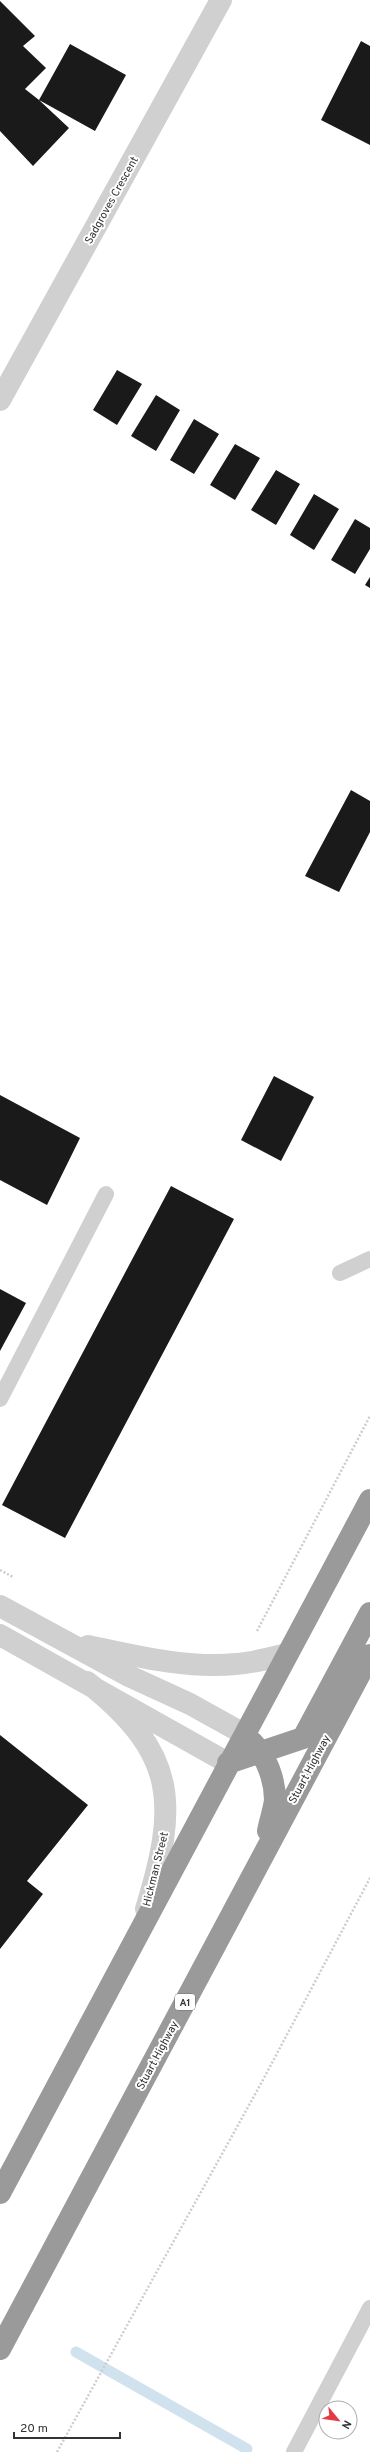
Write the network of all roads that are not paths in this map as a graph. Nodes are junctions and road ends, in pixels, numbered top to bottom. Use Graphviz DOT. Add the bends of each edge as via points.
graph roads {
  1 [pos="221,0"];
  2 [pos="0,400"];
  3 [pos="106,1194"];
  4 [pos="370,1259"];
  5 [pos="340,1273"];
  6 [pos="0,1399"];
  7 [pos="370,1500"];
  8 [pos="0,1606"];
  9 [pos="370,1613"];
  10 [pos="0,1635"];
  11 [pos="60,1639"];
  12 [pos="287,1654"];
  13 [pos="370,1655"];
  14 [pos="87,1682"];
  15 [pos="244,1734"];
  16 [pos="261,1752"];
  17 [pos="228,1763"];
  18 [pos="262,1857"];
  19 [pos="136,1939"];
  20 [pos="0,2193"];
  21 [pos="370,2308"];
  22 [pos="0,2349"];
  23 [pos="294,2452"];
  1 -- 2 [label="street, Sadgroves Crescent"];
  3 -- 6 [label="lane"];
  4 -- 5 [label="lane"];
  7 -- 12 [label="highway"];
  8 -- 11 [label="street"];
  9 -- 16 [label="highway" via="303,1738"];
  10 -- 14 [label="street, Hickman Street"];
  11 -- 12 [label="street" via="118,1652 205,1665 236,1664"];
  11 -- 15 [label="street"];
  12 -- 15 [label="highway"];
  13 -- 18 [label="highway, Stuart Highway / A1"];
  14 -- 17 [label="street, Hickman Street"];
  14 -- 19 [label="street, Hickman Street" via="111,1701 140,1735 156,1764 165,1794 166,1825 160,1858"];
  15 -- 16 [label="highway"];
  15 -- 17 [label="highway"];
  16 -- 17 [label="highway"];
  16 -- 18 [label="highway" via="271,1777 275,1800"];
  17 -- 19 [label="highway"];
  18 -- 22 [label="highway, Stuart Highway / A1"];
  19 -- 20 [label="highway"];
  21 -- 23 [label="lane"];
}
